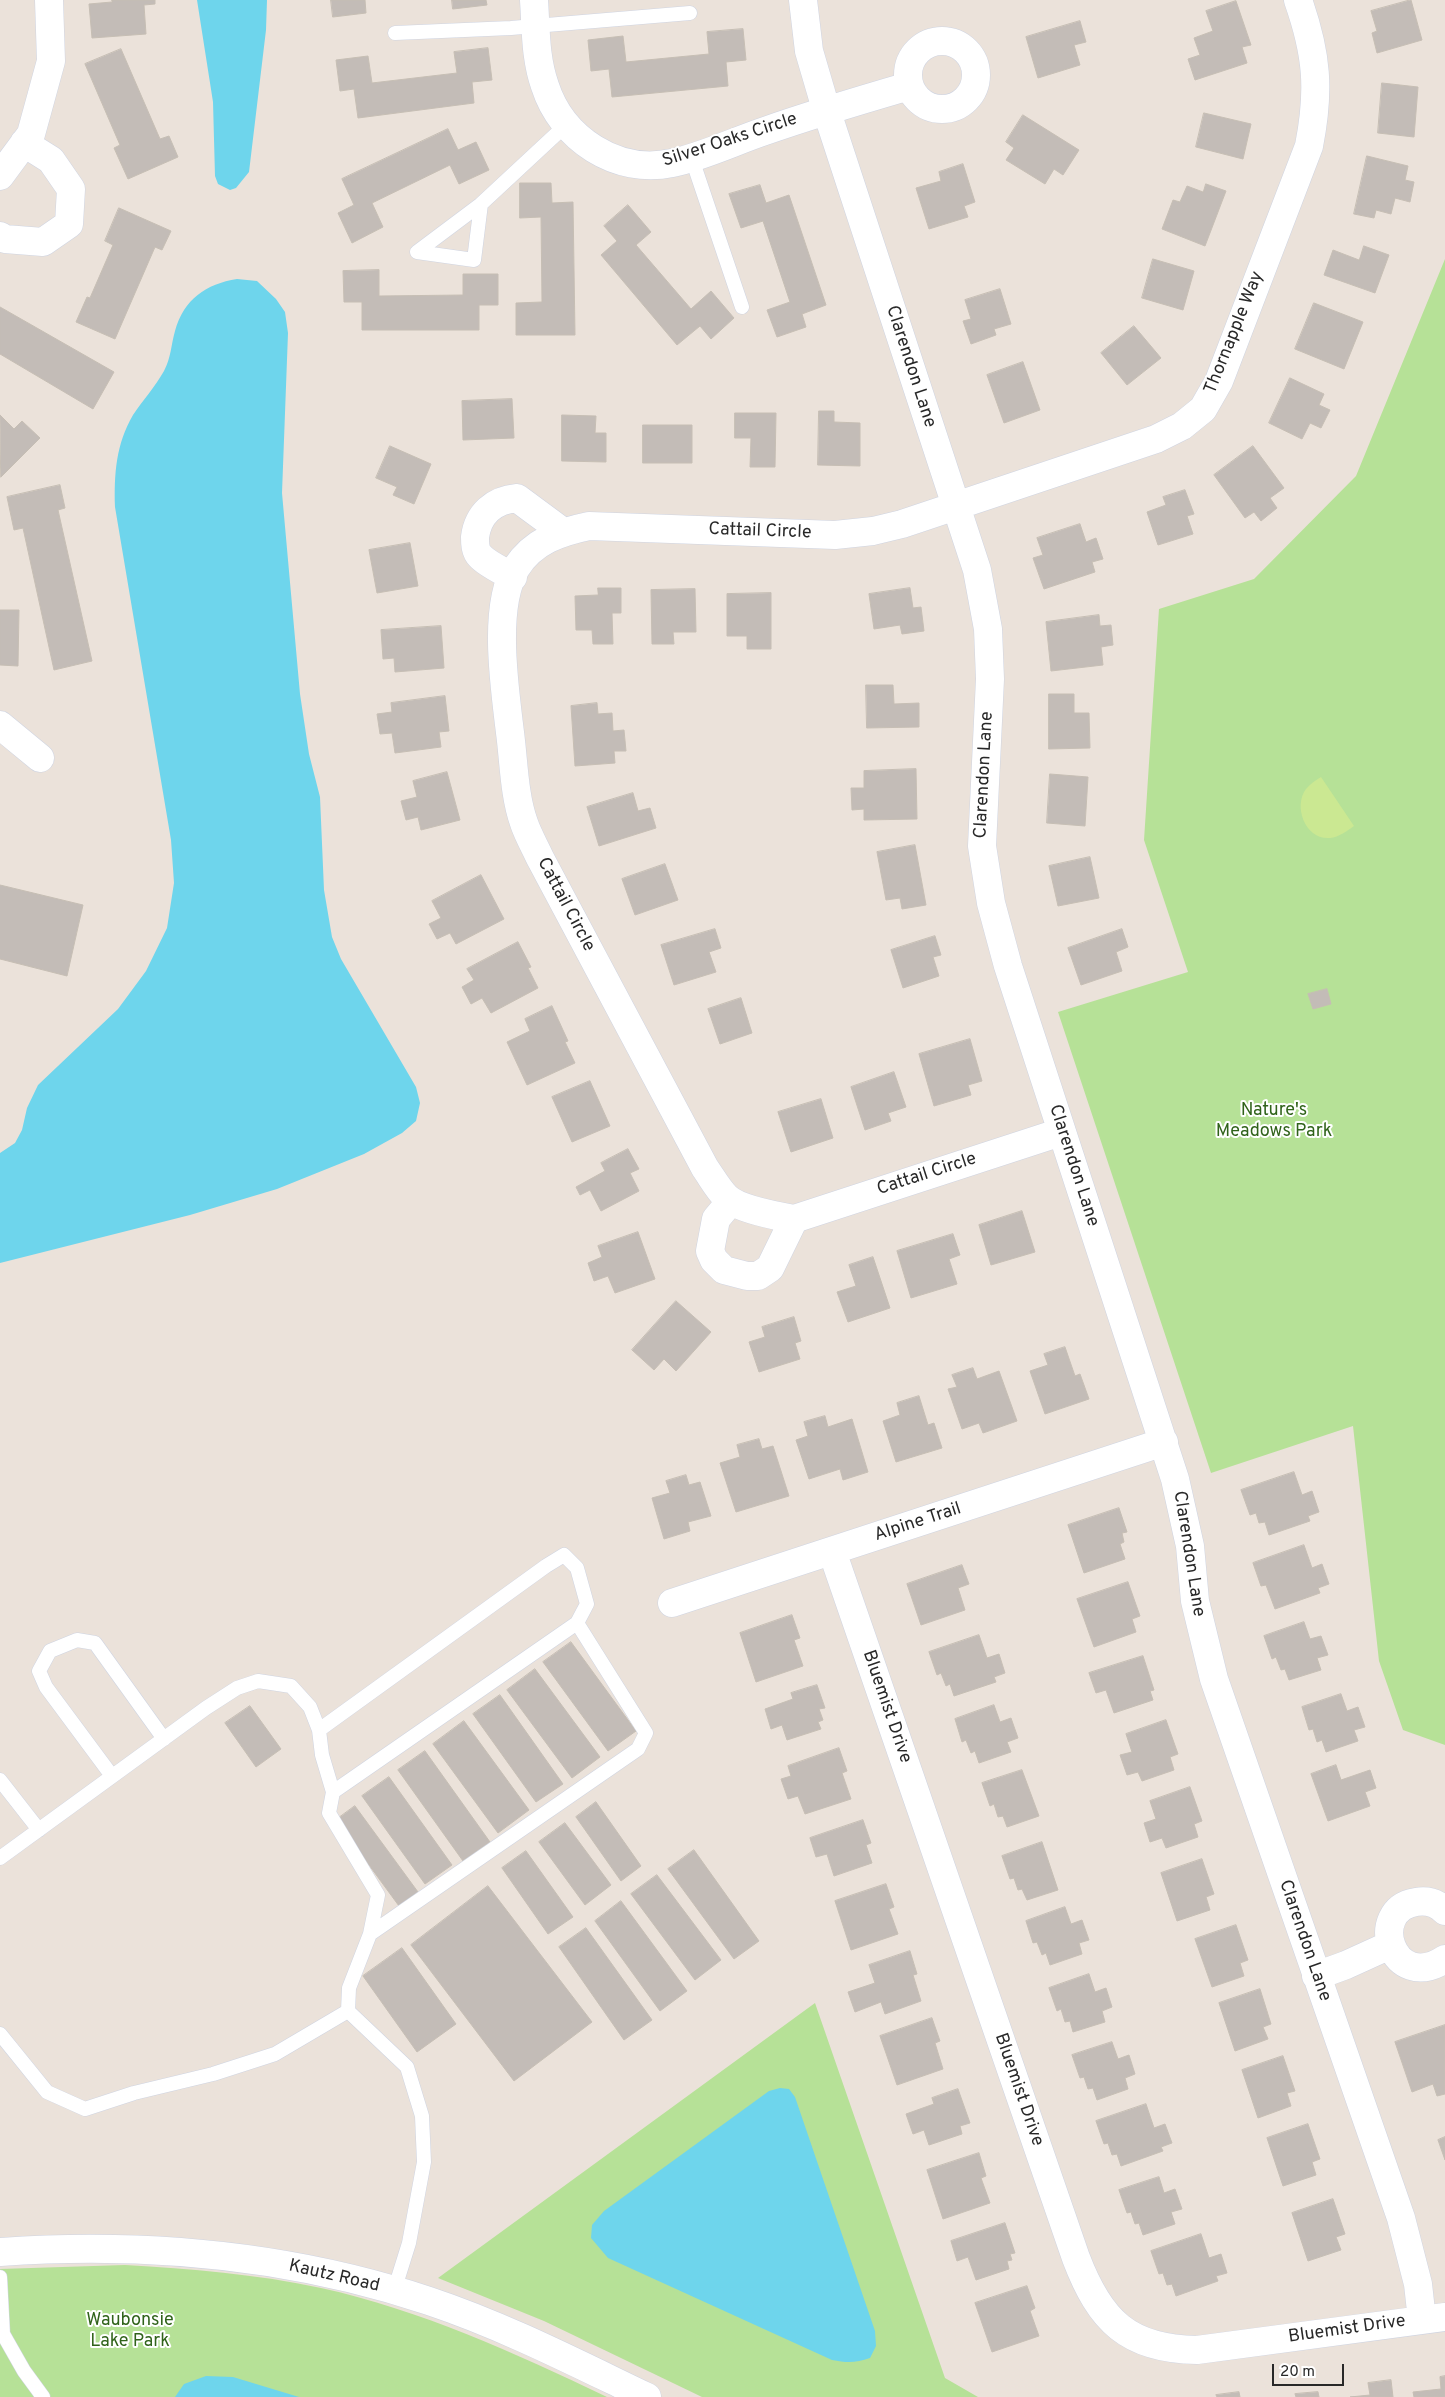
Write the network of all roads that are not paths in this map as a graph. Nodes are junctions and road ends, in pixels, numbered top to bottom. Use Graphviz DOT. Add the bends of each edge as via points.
graph roads {
  1 [pos="49,0"];
  2 [pos="803,0"];
  3 [pos="1298,0"];
  4 [pos="535,13"];
  5 [pos="690,13"];
  6 [pos="395,33"];
  7 [pos="909,86"];
  8 [pos="826,109"];
  9 [pos="566,125"];
  10 [pos="24,144"];
  11 [pos="691,156"];
  12 [pos="0,176"];
  13 [pos="481,204"];
  14 [pos="0,236"];
  15 [pos="742,307"];
  16 [pos="955,507"];
  17 [pos="563,532"];
  18 [pos="513,577"];
  19 [pos="0,725"];
  20 [pos="40,758"];
  21 [pos="1061,1132"];
  22 [pos="731,1201"];
  23 [pos="794,1219"];
  24 [pos="1164,1442"];
  25 [pos="832,1551"];
  26 [pos="672,1603"];
  27 [pos="577,1622"];
  28 [pos="319,1730"];
  29 [pos="164,1739"];
  30 [pos="112,1776"];
  31 [pos="0,1780"];
  32 [pos="334,1792"];
  33 [pos="39,1830"];
  34 [pos="0,1858"];
  35 [pos="1445,1911"];
  36 [pos="370,1934"];
  37 [pos="1390,1945"];
  38 [pos="1445,1959"];
  39 [pos="1316,1976"];
  40 [pos="348,2011"];
  41 [pos="0,2034"];
  42 [pos="0,2252"];
  43 [pos="0,2277"];
  44 [pos="394,2291"];
  45 [pos="1433,2318"];
  46 [pos="44,2397"];
  47 [pos="647,2397"];
  1 -- 10 [label="street" via="51,61 31,134"];
  2 -- 8 [label="street, Clarendon Lane" via="809,51"];
  3 -- 16 [label="street, Thornapple Way" via="1309,32 1316,75 1316,111 1309,146 1219,381 1203,409 1182,426 1156,439"];
  4 -- 5 [label="lane"];
  4 -- 6 [label="lane"];
  4 -- 9 [label="street, Silver Oaks Circle" via="536,49 545,88"];
  7 -- 8 [label="street, Silver Oaks Circle"];
  8 -- 11 [label="street, Silver Oaks Circle"];
  8 -- 16 [label="street, Clarendon Lane"];
  9 -- 11 [label="street, Silver Oaks Circle" via="584,144 611,158 640,166 672,163"];
  9 -- 13 [label="lane"];
  10 -- 12 [label="street"];
  10 -- 14 [label="street" via="51,160 71,189 68,224 43,242 5,240"];
  11 -- 15 [label="lane"];
  13 -- 13 [label="lane" via="474,260 417,252 452,225"];
  16 -- 17 [label="street, Cattail Circle" via="873,531 835,534 589,526"];
  16 -- 21 [label="street, Clarendon Lane" via="977,570 988,629 989,698 982,846 989,894 1008,966"];
  17 -- 18 [label="street, Cattail Circle" via="538,544 516,568"];
  17 -- 18 [label="street" via="517,498 499,502 488,509 479,522 475,547 480,556"];
  18 -- 22 [label="street, Cattail Circle" via="502,632 515,780 524,823 705,1168"];
  19 -- 20 [label="street"];
  21 -- 23 [label="street, Cattail Circle"];
  21 -- 24 [label="street, Clarendon Lane"];
  22 -- 23 [label="street, Cattail Circle"];
  22 -- 23 [label="street" via="716,1219 710,1251 718,1265 731,1272 758,1276 770,1268"];
  24 -- 25 [label="street, Alpine Trail"];
  24 -- 39 [label="street, Clarendon Lane" via="1184,1513 1195,1601 1214,1680"];
  25 -- 26 [label="street, Alpine Trail"];
  25 -- 45 [label="street, Bluemist Drive" via="1076,2258 1088,2288 1106,2315 1126,2334 1173,2350 1197,2350"];
  27 -- 28 [label="lane" via="587,1604 577,1568 564,1555"];
  27 -- 32 [label="lane"];
  27 -- 36 [label="lane" via="646,1733 638,1750"];
  28 -- 29 [label="lane" via="310,1707 291,1686 258,1682 237,1688"];
  28 -- 32 [label="lane" via="322,1755"];
  29 -- 30 [label="lane"];
  29 -- 30 [label="lane" via="95,1642 77,1640 50,1651 39,1671 46,1687"];
  30 -- 33 [label="lane"];
  31 -- 33 [label="lane"];
  32 -- 36 [label="lane" via="329,1813 378,1895"];
  33 -- 34 [label="lane"];
  35 -- 37 [label="street" via="1433,1903 1422,1901 1402,1908 1390,1924"];
  36 -- 40 [label="lane" via="349,1988"];
  37 -- 38 [label="street" via="1395,1955 1414,1967 1425,1968"];
  37 -- 39 [label="street"];
  39 -- 45 [label="street, Clarendon Lane" via="1401,2218 1418,2284"];
  40 -- 41 [label="lane" via="276,2054 85,2109 47,2092"];
  40 -- 44 [label="lane" via="407,2067 422,2116 424,2162 408,2243"];
  42 -- 44 [label="street, Kautz Road" via="138,2248 207,2254 296,2267"];
  43 -- 46 [label="lane" via="3,2334 24,2371"];
  44 -- 47 [label="street, Kautz Road" via="430,2301 486,2324"];
}
